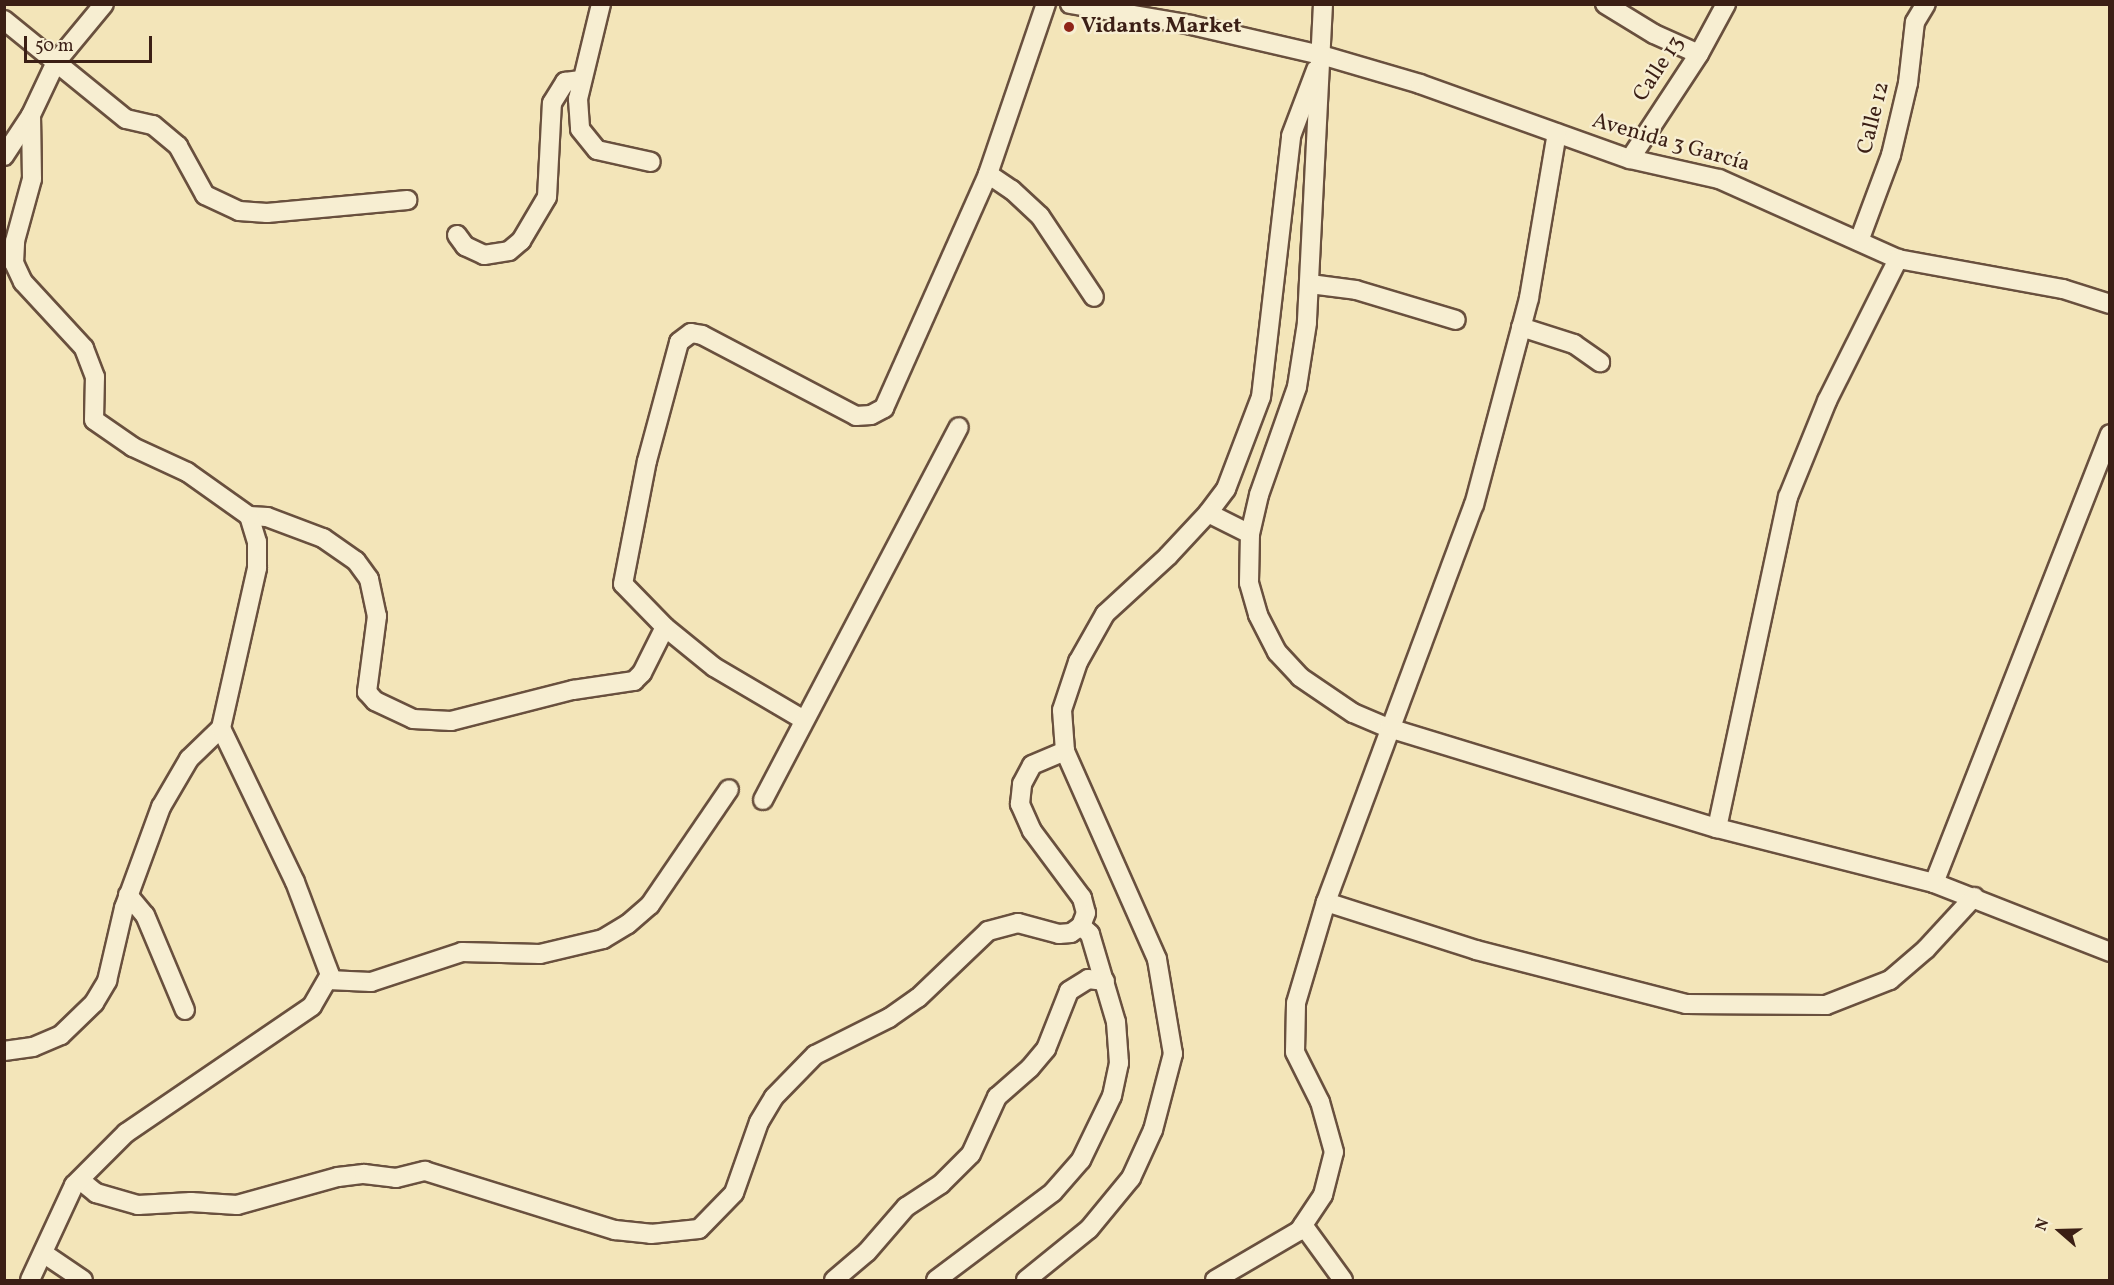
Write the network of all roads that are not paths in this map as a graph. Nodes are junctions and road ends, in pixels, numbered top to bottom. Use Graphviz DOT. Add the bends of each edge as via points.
graph roads {
  1 [pos="104,4"];
  2 [pos="601,4"];
  3 [pos="1046,4"];
  4 [pos="1070,4"];
  5 [pos="1323,4"];
  6 [pos="1605,4"];
  7 [pos="1726,4"];
  8 [pos="1926,4"];
  9 [pos="4,20"];
  10 [pos="1699,54"];
  11 [pos="1322,55"];
  12 [pos="56,62"];
  13 [pos="581,80"];
  14 [pos="32,115"];
  15 [pos="1557,133"];
  16 [pos="4,156"];
  17 [pos="1630,159"];
  18 [pos="651,162"];
  19 [pos="988,174"];
  20 [pos="407,200"];
  21 [pos="457,235"];
  22 [pos="1858,241"];
  23 [pos="1898,259"];
  24 [pos="1310,284"];
  25 [pos="1094,297"];
  26 [pos="2109,304"];
  27 [pos="1456,320"];
  28 [pos="1521,327"];
  29 [pos="1600,362"];
  30 [pos="958,426"];
  31 [pos="2109,434"];
  32 [pos="1208,513"];
  33 [pos="249,516"];
  34 [pos="1250,534"];
  35 [pos="665,627"];
  36 [pos="804,720"];
  37 [pos="221,728"];
  38 [pos="1389,728"];
  39 [pos="1065,751"];
  40 [pos="729,789"];
  41 [pos="764,800"];
  42 [pos="1717,828"];
  43 [pos="1934,884"];
  44 [pos="128,895"];
  45 [pos="1974,897"];
  46 [pos="1326,902"];
  47 [pos="1081,926"];
  48 [pos="2109,952"];
  49 [pos="328,980"];
  50 [pos="1105,981"];
  51 [pos="185,1010"];
  52 [pos="4,1051"];
  53 [pos="80,1180"];
  54 [pos="1302,1225"];
  55 [pos="43,1253"];
  56 [pos="30,1281"];
  57 [pos="83,1281"];
  58 [pos="834,1281"];
  59 [pos="936,1281"];
  60 [pos="1026,1281"];
  61 [pos="1215,1281"];
  62 [pos="1343,1281"];
  1 -- 12 [label="street"];
  2 -- 13 [label="street"];
  3 -- 19 [label="street"];
  4 -- 11 [label="street, Avenida 3 García" via="1191,25"];
  5 -- 11 [label="street"];
  6 -- 10 [label="street" via="1654,34"];
  7 -- 10 [label="street, Calle 13"];
  8 -- 22 [label="street, Calle 12" via="1915,22 1908,83 1891,155"];
  9 -- 12 [label="street"];
  10 -- 17 [label="street, Calle 13"];
  11 -- 15 [label="street, Avenida 3 García" via="1420,84"];
  11 -- 24 [label="street"];
  11 -- 32 [label="street" via="1291,136 1261,397 1226,489"];
  12 -- 14 [label="street"];
  12 -- 20 [label="street" via="126,119 153,125 178,146 205,195 239,211 267,213"];
  13 -- 18 [label="street" via="577,111 586,140 604,152"];
  13 -- 21 [label="street" via="565,82 552,103 547,197 521,241 509,251 484,255 465,246"];
  14 -- 16 [label="street"];
  14 -- 33 [label="street" via="32,179 15,241 14,263 23,282 84,348 95,377 94,420 133,447 187,472"];
  15 -- 17 [label="street, Avenida 3 García"];
  15 -- 28 [label="street"];
  17 -- 22 [label="street, Avenida 3 García" via="1719,179"];
  19 -- 25 [label="street" via="1040,216"];
  19 -- 35 [label="street" via="888,402 878,412 856,416 702,335 690,333 681,339 655,428 622,577 627,592"];
  22 -- 23 [label="street, Avenida 3 García"];
  23 -- 26 [label="street, Avenida 3 García" via="2063,290"];
  23 -- 42 [label="street" via="1827,400 1788,497"];
  24 -- 27 [label="street" via="1356,290"];
  24 -- 34 [label="street" via="1297,387 1259,495"];
  28 -- 29 [label="street" via="1574,344"];
  28 -- 38 [label="street" via="1474,505"];
  30 -- 36 [label="street"];
  31 -- 43 [label="street"];
  32 -- 34 [label="street"];
  32 -- 39 [label="street" via="1105,614 1078,662 1062,710"];
  33 -- 35 [label="street" via="267,517 323,538 356,561 369,579 377,616 366,685 375,701 413,719 451,721 549,695 634,681"];
  33 -- 37 [label="street" via="257,568"];
  34 -- 38 [label="street" via="1249,583 1258,615 1277,652 1300,677 1344,707"];
  35 -- 36 [label="street" via="721,672"];
  36 -- 41 [label="street"];
  37 -- 44 [label="street" via="189,759 161,807"];
  37 -- 49 [label="street" via="295,882 328,962"];
  38 -- 42 [label="street"];
  38 -- 46 [label="street"];
  39 -- 47 [label="street" via="1032,765 1022,784 1020,804 1032,831 1082,898 1086,913"];
  39 -- 60 [label="street" via="1157,959 1173,1054 1153,1130 1131,1178 1089,1229"];
  40 -- 49 [label="street" via="650,904 603,939 540,954 462,952 371,982"];
  42 -- 43 [label="street"];
  43 -- 45 [label="street"];
  44 -- 51 [label="street" via="145,915"];
  44 -- 52 [label="street" via="114,939 111,968 94,1003 61,1035 33,1047"];
  45 -- 46 [label="street" via="1926,949 1890,980 1827,1005 1686,1004 1476,950"];
  45 -- 48 [label="street"];
  46 -- 54 [label="street" via="1296,1003 1295,1052 1320,1102 1334,1152 1323,1195"];
  47 -- 50 [label="street" via="1090,934"];
  47 -- 53 [label="street" via="1071,933 1059,934 1018,923 988,931 918,998 889,1018 815,1056 770,1104 753,1136 734,1193 699,1228 651,1234 615,1230 425,1172 396,1178 351,1174 237,1205 138,1205 96,1193"];
  49 -- 53 [label="street" via="312,1006 126,1133"];
  50 -- 58 [label="street" via="1088,979 1069,991 1046,1048 997,1097 971,1154 941,1184 906,1207 867,1252"];
  50 -- 59 [label="street" via="1119,1036 1119,1063 1112,1096 1086,1152 1053,1192"];
  53 -- 55 [label="street"];
  54 -- 61 [label="street"];
  54 -- 62 [label="street"];
  55 -- 56 [label="street"];
  55 -- 57 [label="street"];
}
